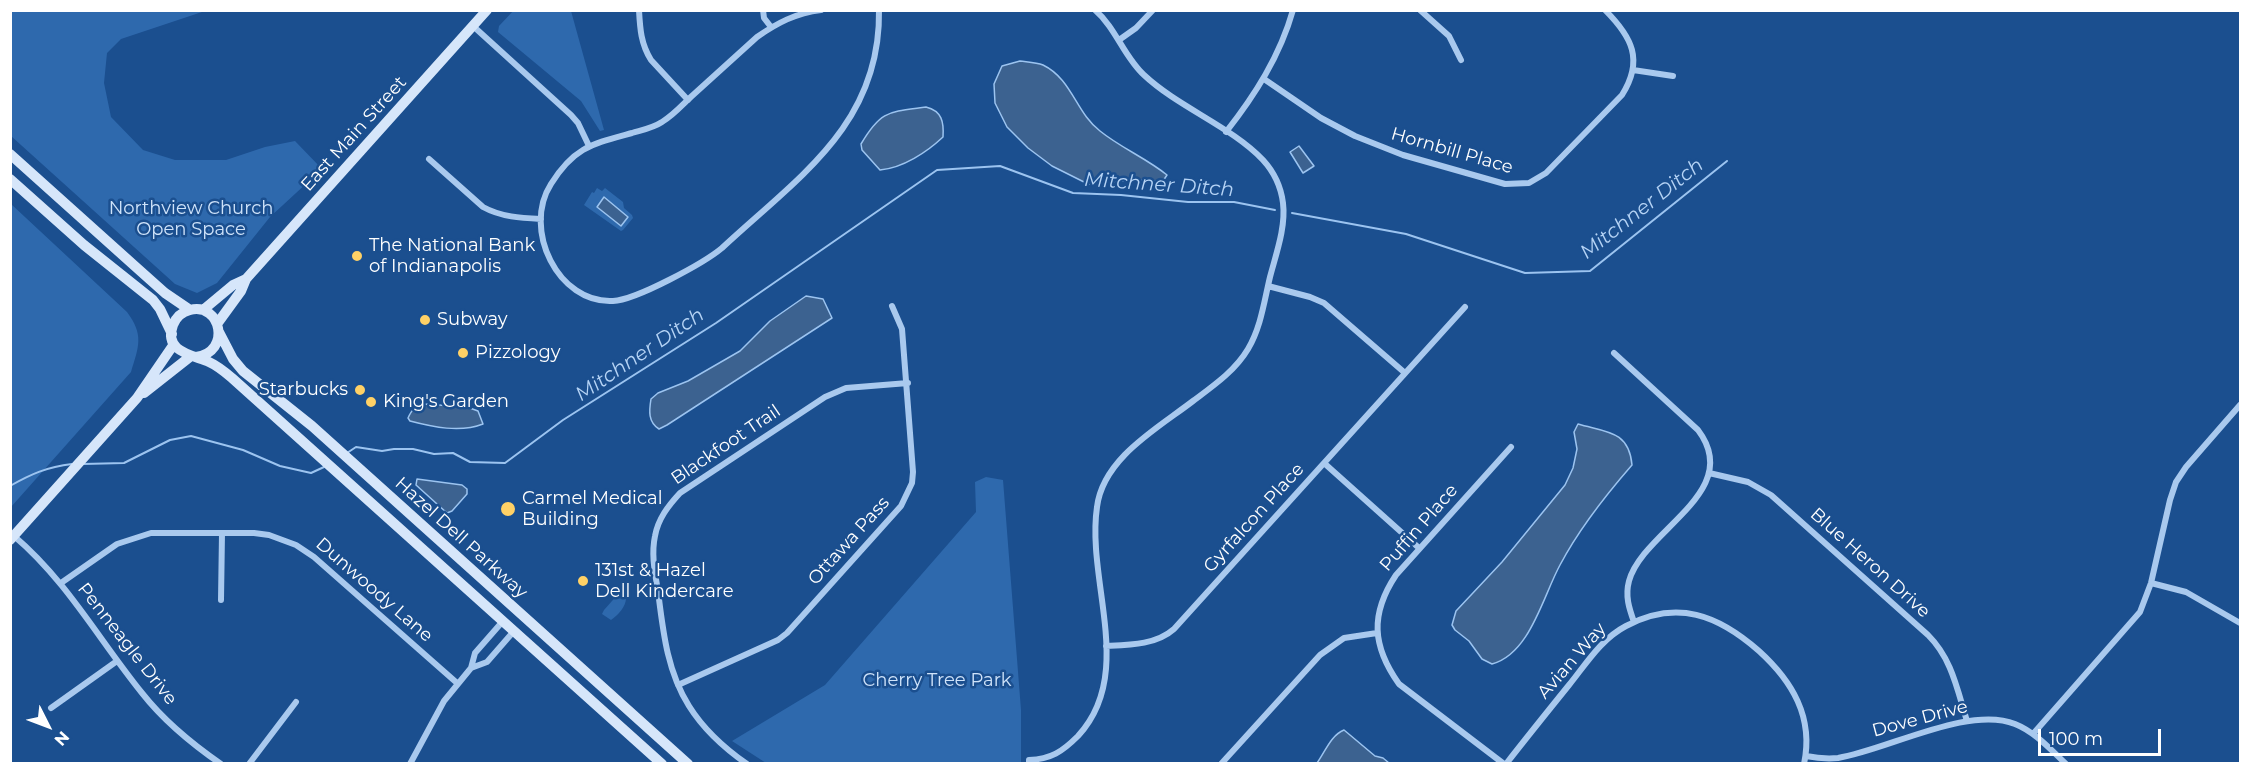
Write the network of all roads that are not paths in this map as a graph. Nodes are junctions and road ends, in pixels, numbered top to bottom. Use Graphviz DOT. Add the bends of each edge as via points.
graph roads {
  1 [pos="487,10"];
  2 [pos="639,10"];
  3 [pos="762,10"];
  4 [pos="821,10"];
  5 [pos="879,10"];
  6 [pos="1095,10"];
  7 [pos="1153,10"];
  8 [pos="1293,10"];
  9 [pos="1420,10"];
  10 [pos="1605,10"];
  11 [pos="473,26"];
  12 [pos="771,27"];
  13 [pos="1119,40"];
  14 [pos="1461,60"];
  15 [pos="1633,70"];
  16 [pos="1673,76"];
  17 [pos="1264,79"];
  18 [pos="688,100"];
  19 [pos="1226,132"];
  20 [pos="589,146"];
  21 [pos="10,154"];
  22 [pos="429,159"];
  23 [pos="10,179"];
  24 [pos="541,219"];
  25 [pos="246,279"];
  26 [pos="1268,286"];
  27 [pos="892,306"];
  28 [pos="1465,307"];
  29 [pos="190,310"];
  30 [pos="203,310"];
  31 [pos="218,328"];
  32 [pos="173,339"];
  33 [pos="1614,353"];
  34 [pos="194,357"];
  35 [pos="1405,373"];
  36 [pos="908,383"];
  37 [pos="136,398"];
  38 [pos="2239,408"];
  39 [pos="1511,447"];
  40 [pos="1324,463"];
  41 [pos="1709,473"];
  42 [pos="222,533"];
  43 [pos="12,538"];
  44 [pos="1419,548"];
  45 [pos="61,583"];
  46 [pos="2151,583"];
  47 [pos="222,600"];
  48 [pos="503,621"];
  49 [pos="1634,622"];
  50 [pos="2241,623"];
  51 [pos="514,631"];
  52 [pos="1377,633"];
  53 [pos="1106,646"];
  54 [pos="117,661"];
  55 [pos="471,668"];
  56 [pos="458,683"];
  57 [pos="678,685"];
  58 [pos="296,702"];
  59 [pos="51,708"];
  60 [pos="1967,721"];
  61 [pos="2033,734"];
  62 [pos="1805,760"];
  63 [pos="1029,762"];
  64 [pos="221,764"];
  65 [pos="249,764"];
  66 [pos="410,764"];
  67 [pos="662,764"];
  68 [pos="688,764"];
  69 [pos="747,764"];
  70 [pos="1221,764"];
  71 [pos="1505,764"];
  72 [pos="2066,764"];
  1 -- 11 [label="main road, East Main Street"];
  2 -- 18 [label="street" via="646,53"];
  3 -- 12 [label="street"];
  4 -- 12 [label="street" via="799,14"];
  5 -- 24 [label="street" via="873,65 846,126 813,165 711,257 626,300 600,301 578,292 556,270 546,250"];
  6 -- 13 [label="street"];
  7 -- 13 [label="street"];
  8 -- 17 [label="street" via="1278,55"];
  9 -- 14 [label="street" via="1449,36"];
  10 -- 15 [label="street" via="1631,43"];
  11 -- 20 [label="street" via="571,115"];
  11 -- 25 [label="main road, East Main Street"];
  12 -- 18 [label="street"];
  13 -- 19 [label="street" via="1143,75"];
  15 -- 16 [label="street"];
  15 -- 17 [label="street, Hornbill Place" via="1622,95 1552,169 1529,183 1511,185 1403,155 1355,136"];
  17 -- 19 [label="street"];
  18 -- 20 [label="street" via="655,126"];
  19 -- 26 [label="street" via="1264,162 1281,191 1282,230"];
  20 -- 24 [label="street" via="567,162 549,186"];
  21 -- 29 [label="main road" via="165,293"];
  22 -- 24 [label="street" via="483,207 513,217"];
  23 -- 32 [label="main road" via="153,300"];
  25 -- 30 [label="main road, East Main Street"];
  25 -- 31 [label="main road, East Main Street"];
  26 -- 35 [label="street" via="1324,303"];
  26 -- 53 [label="street" via="1260,324 1243,356 1225,376 1130,451 1112,469 1102,487 1095,524"];
  27 -- 36 [label="street, Ottawa Pass" via="902,329"];
  28 -- 35 [label="street, Gyrfalcon Place"];
  29 -- 30 [label="main road"];
  29 -- 32 [label="main road" via="175,320"];
  30 -- 31 [label="main road" via="213,317"];
  31 -- 34 [label="main road" via="218,340 212,350"];
  31 -- 68 [label="main road, Hazel Dell Parkway" via="239,367 289,405"];
  32 -- 34 [label="main road" via="181,352"];
  32 -- 37 [label="main road"];
  33 -- 41 [label="street" via="1698,430 1708,453"];
  34 -- 37 [label="main road"];
  34 -- 48 [label="main road, Hazel Dell Parkway" via="222,369"];
  35 -- 40 [label="street, Gyrfalcon Place"];
  36 -- 57 [label="street, Ottawa Pass" via="914,472 901,506 778,640"];
  36 -- 57 [label="street, Blackfoot Trail" via="836,391 671,502 658,524 653,550 665,642"];
  37 -- 43 [label="main road"];
  38 -- 46 [label="street" via="2176,482"];
  39 -- 44 [label="street, Puffin Place"];
  40 -- 44 [label="street"];
  40 -- 53 [label="street, Gyrfalcon Place" via="1167,634 1149,642"];
  41 -- 49 [label="street" via="1696,498 1633,571 1627,597"];
  41 -- 60 [label="street, Blue Heron Drive" via="1748,482 1772,495 1928,635 1950,665"];
  42 -- 45 [label="street, Dunwoody Lane" via="158,532 133,537 109,548"];
  42 -- 47 [label="street"];
  42 -- 56 [label="street, Dunwoody Lane" via="269,535 302,548"];
  43 -- 45 [label="street, Penneagle Drive" via="31,550"];
  44 -- 52 [label="street, Puffin Place" via="1384,593"];
  45 -- 54 [label="street, Penneagle Drive"];
  46 -- 50 [label="street" via="2186,592"];
  46 -- 61 [label="street" via="2134,619"];
  48 -- 51 [label="main road, Hazel Dell Parkway"];
  48 -- 55 [label="street" via="475,653"];
  49 -- 62 [label="street, Avian Way" via="1662,613 1684,612 1737,632 1778,669 1795,693 1805,720"];
  49 -- 71 [label="street, Avian Way" via="1611,635 1599,648"];
  51 -- 55 [label="street" via="487,662"];
  51 -- 67 [label="main road, Hazel Dell Parkway"];
  52 -- 70 [label="street" via="1344,638 1320,655"];
  52 -- 71 [label="street, Puffin Place" via="1387,667 1399,684"];
  53 -- 63 [label="street" via="1106,676 1091,719 1056,756"];
  54 -- 59 [label="street"];
  54 -- 64 [label="street, Penneagle Drive" via="158,711"];
  55 -- 56 [label="street"];
  56 -- 66 [label="street" via="438,710"];
  57 -- 69 [label="street, Blackfoot Trail" via="704,726"];
  58 -- 65 [label="street"];
  60 -- 61 [label="street, Dove Drive" via="1996,719"];
  60 -- 62 [label="street, Dove Drive" via="1837,758"];
  61 -- 72 [label="street, Dove Drive"];
}
